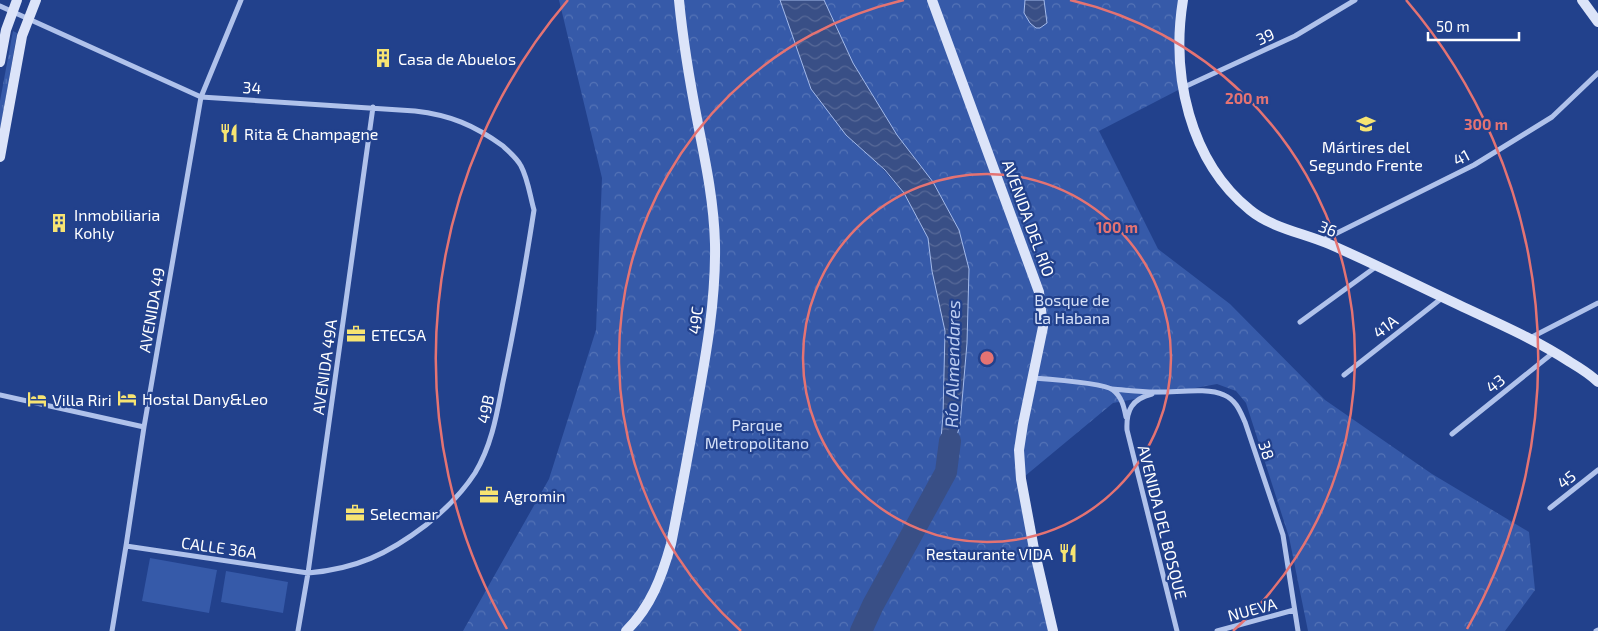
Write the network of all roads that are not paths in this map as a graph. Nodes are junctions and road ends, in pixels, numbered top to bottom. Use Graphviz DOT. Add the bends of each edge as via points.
graph roads {
  1 [pos="17,0"];
  2 [pos="36,0"];
  3 [pos="241,0"];
  4 [pos="679,0"];
  5 [pos="932,0"];
  6 [pos="1183,0"];
  7 [pos="1355,0"];
  8 [pos="1582,0"];
  9 [pos="0,6"];
  10 [pos="12,12"];
  11 [pos="28,20"];
  12 [pos="1598,22"];
  13 [pos="0,62"];
  14 [pos="1598,73"];
  15 [pos="1182,88"];
  16 [pos="201,97"];
  17 [pos="374,107"];
  18 [pos="511,153"];
  19 [pos="0,157"];
  20 [pos="1322,241"];
  21 [pos="1377,265"];
  22 [pos="1442,297"];
  23 [pos="1598,303"];
  24 [pos="1300,322"];
  25 [pos="1530,338"];
  26 [pos="1554,352"];
  27 [pos="1344,375"];
  28 [pos="1032,378"];
  29 [pos="1598,382"];
  30 [pos="1112,389"];
  31 [pos="1156,392"];
  32 [pos="0,395"];
  33 [pos="1126,418"];
  34 [pos="144,427"];
  35 [pos="1452,434"];
  36 [pos="1598,470"];
  37 [pos="1550,508"];
  38 [pos="126,546"];
  39 [pos="308,573"];
  40 [pos="1294,610"];
  41 [pos="1053,630"];
  42 [pos="112,631"];
  43 [pos="298,631"];
  44 [pos="626,631"];
  45 [pos="1177,631"];
  46 [pos="1216,631"];
  47 [pos="1298,631"];
  1 -- 10 [label="street"];
  2 -- 11 [label="street"];
  3 -- 16 [label="street, AVENIDA 49"];
  4 -- 44 [label="street, 49C" via="682,34 712,202 715,280 702,376 671,544 646,608"];
  5 -- 28 [label="street, AVENIDA DEL RÍO" via="1039,292 1043,327"];
  6 -- 15 [label="street, 36" via="1179,50"];
  7 -- 15 [label="street, 39" via="1295,36"];
  8 -- 12 [label="street"];
  9 -- 10 [label="street, 34"];
  10 -- 11 [label="street, 34"];
  10 -- 13 [label="street"];
  11 -- 16 [label="street, 34"];
  11 -- 19 [label="street" via="22,36"];
  14 -- 20 [label="street, 41" via="1552,118 1479,162"];
  15 -- 20 [label="street, 36" via="1198,142 1218,177 1236,199 1266,221"];
  16 -- 17 [label="street, 34"];
  16 -- 34 [label="street, AVENIDA 49"];
  17 -- 18 [label="street, 34" via="438,114 464,122"];
  17 -- 39 [label="street, AVENIDA 49A"];
  18 -- 39 [label="street, 49B" via="521,164 534,210 497,417 475,472 447,508 389,551 342,569"];
  20 -- 21 [label="street, 36"];
  21 -- 22 [label="street, 36"];
  21 -- 24 [label="street"];
  22 -- 25 [label="street, 36"];
  22 -- 27 [label="street, 41A"];
  23 -- 25 [label="street"];
  25 -- 26 [label="street, 36"];
  26 -- 29 [label="street, 36"];
  26 -- 35 [label="street, 43"];
  28 -- 30 [label="street"];
  28 -- 41 [label="street, AVENIDA DEL RÍO" via="1019,450 1021,479"];
  30 -- 31 [label="street, 38"];
  30 -- 33 [label="street, AVENIDA DEL BOSQUE" via="1123,402"];
  31 -- 33 [label="street" via="1135,403"];
  31 -- 40 [label="street, 38" via="1213,392 1233,400 1239,409 1283,535"];
  32 -- 34 [label="street"];
  33 -- 45 [label="street, AVENIDA DEL BOSQUE"];
  34 -- 38 [label="street, AVENIDA 49"];
  36 -- 37 [label="street, 45"];
  38 -- 39 [label="street, CALLE 36A"];
  38 -- 42 [label="street, AVENIDA 49"];
  39 -- 43 [label="street, AVENIDA 49A"];
  40 -- 46 [label="street, NUEVA"];
  40 -- 47 [label="street, 38"];
}
